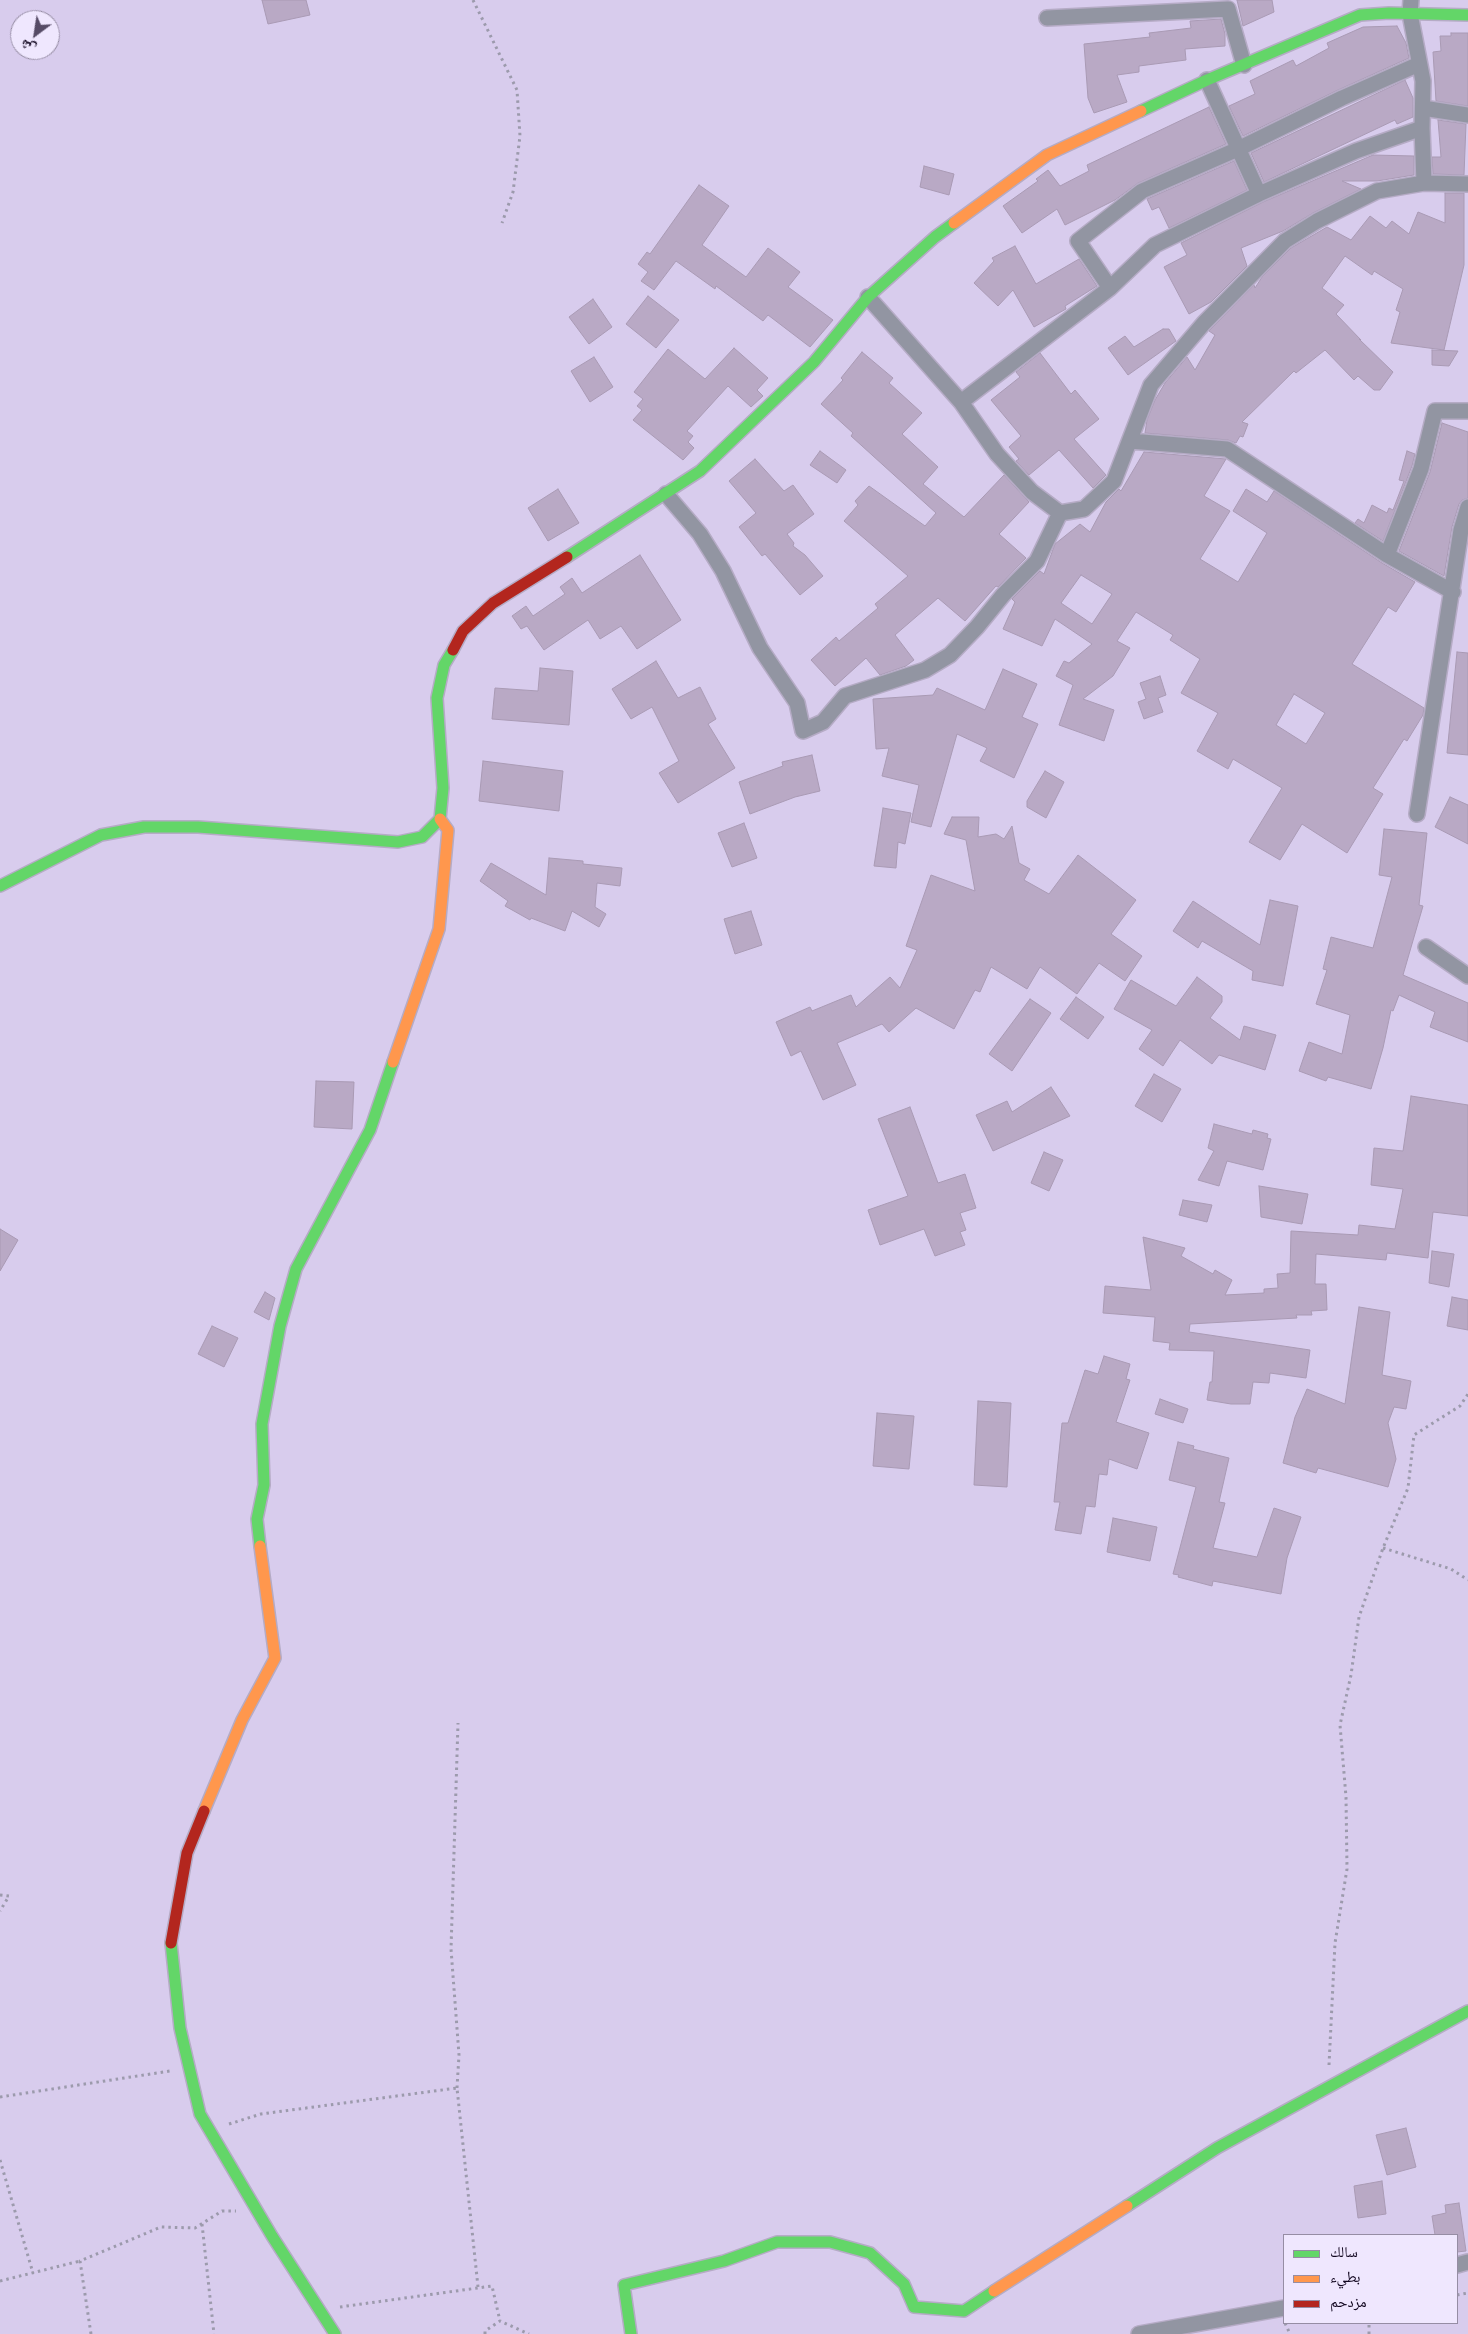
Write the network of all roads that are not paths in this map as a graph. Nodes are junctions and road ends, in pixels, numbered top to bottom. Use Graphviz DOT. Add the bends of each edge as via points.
graph roads {
  1 [pos="1361,7"];
  2 [pos="1410,7"];
  3 [pos="1468,15"];
  4 [pos="1047,18"];
  5 [pos="1419,64"];
  6 [pos="1244,65"];
  7 [pos="1207,80"];
  8 [pos="1423,108"];
  9 [pos="1468,115"];
  10 [pos="1422,128"];
  11 [pos="1238,149"];
  12 [pos="1424,183"];
  13 [pos="1468,184"];
  14 [pos="1259,194"];
  15 [pos="1110,288"];
  16 [pos="868,297"];
  17 [pos="961,402"];
  18 [pos="1468,410"];
  19 [pos="1130,441"];
  20 [pos="666,494"];
  21 [pos="1468,507"];
  22 [pos="1060,513"];
  23 [pos="1388,555"];
  24 [pos="1453,592"];
  25 [pos="1418,814"];
  26 [pos="440,819"];
  27 [pos="0,886"];
  28 [pos="1426,947"];
  29 [pos="1468,976"];
  30 [pos="1468,2011"];
  31 [pos="1283,2308"];
  32 [pos="334,2334"];
  33 [pos="631,2334"];
  34 [pos="1139,2334"];
  1 -- 2 [label="street"];
  1 -- 6 [label="street"];
  2 -- 3 [label="street"];
  2 -- 5 [label="street"];
  4 -- 6 [label="street" via="1228,9"];
  5 -- 8 [label="street"];
  5 -- 11 [label="street"];
  6 -- 7 [label="street"];
  7 -- 11 [label="street"];
  7 -- 16 [label="street" via="1047,155 935,237"];
  8 -- 9 [label="street"];
  8 -- 10 [label="street"];
  10 -- 12 [label="street"];
  10 -- 14 [label="street" via="1356,152"];
  11 -- 14 [label="street"];
  11 -- 15 [label="street" via="1142,191 1078,240"];
  12 -- 13 [label="street"];
  12 -- 19 [label="street" via="1377,191 1285,241 1204,323 1150,385"];
  14 -- 15 [label="street" via="1155,245"];
  15 -- 17 [label="street"];
  16 -- 17 [label="street"];
  16 -- 20 [label="street" via="814,362 767,409 700,470"];
  17 -- 22 [label="street" via="997,454 1032,492"];
  18 -- 23 [label="street" via="1434,411 1421,469"];
  19 -- 22 [label="street" via="1114,481 1084,509"];
  19 -- 23 [label="street" via="1228,448"];
  20 -- 22 [label="street" via="700,534 723,571 760,648 797,703 803,732 823,722 846,696 925,670 950,656 1003,595 1038,561"];
  20 -- 26 [label="street" via="493,603 463,631 444,665 437,698 443,788"];
  21 -- 24 [label="street" via="1461,530"];
  23 -- 24 [label="street"];
  24 -- 25 [label="street"];
  26 -- 27 [label="street" via="422,837 398,842 198,826 144,826 101,836"];
  26 -- 32 [label="street" via="448,830 439,929 370,1130 296,1269 280,1326 262,1424 264,1485 257,1519 275,1658 242,1720 187,1853 171,1939 180,2028 200,2114"];
  28 -- 29 [label="street"];
  30 -- 33 [label="street" via="1217,2148 964,2310 914,2306 904,2284 870,2253 830,2242 777,2242 724,2261 624,2285"];
  31 -- 34 [label="street"];
}
